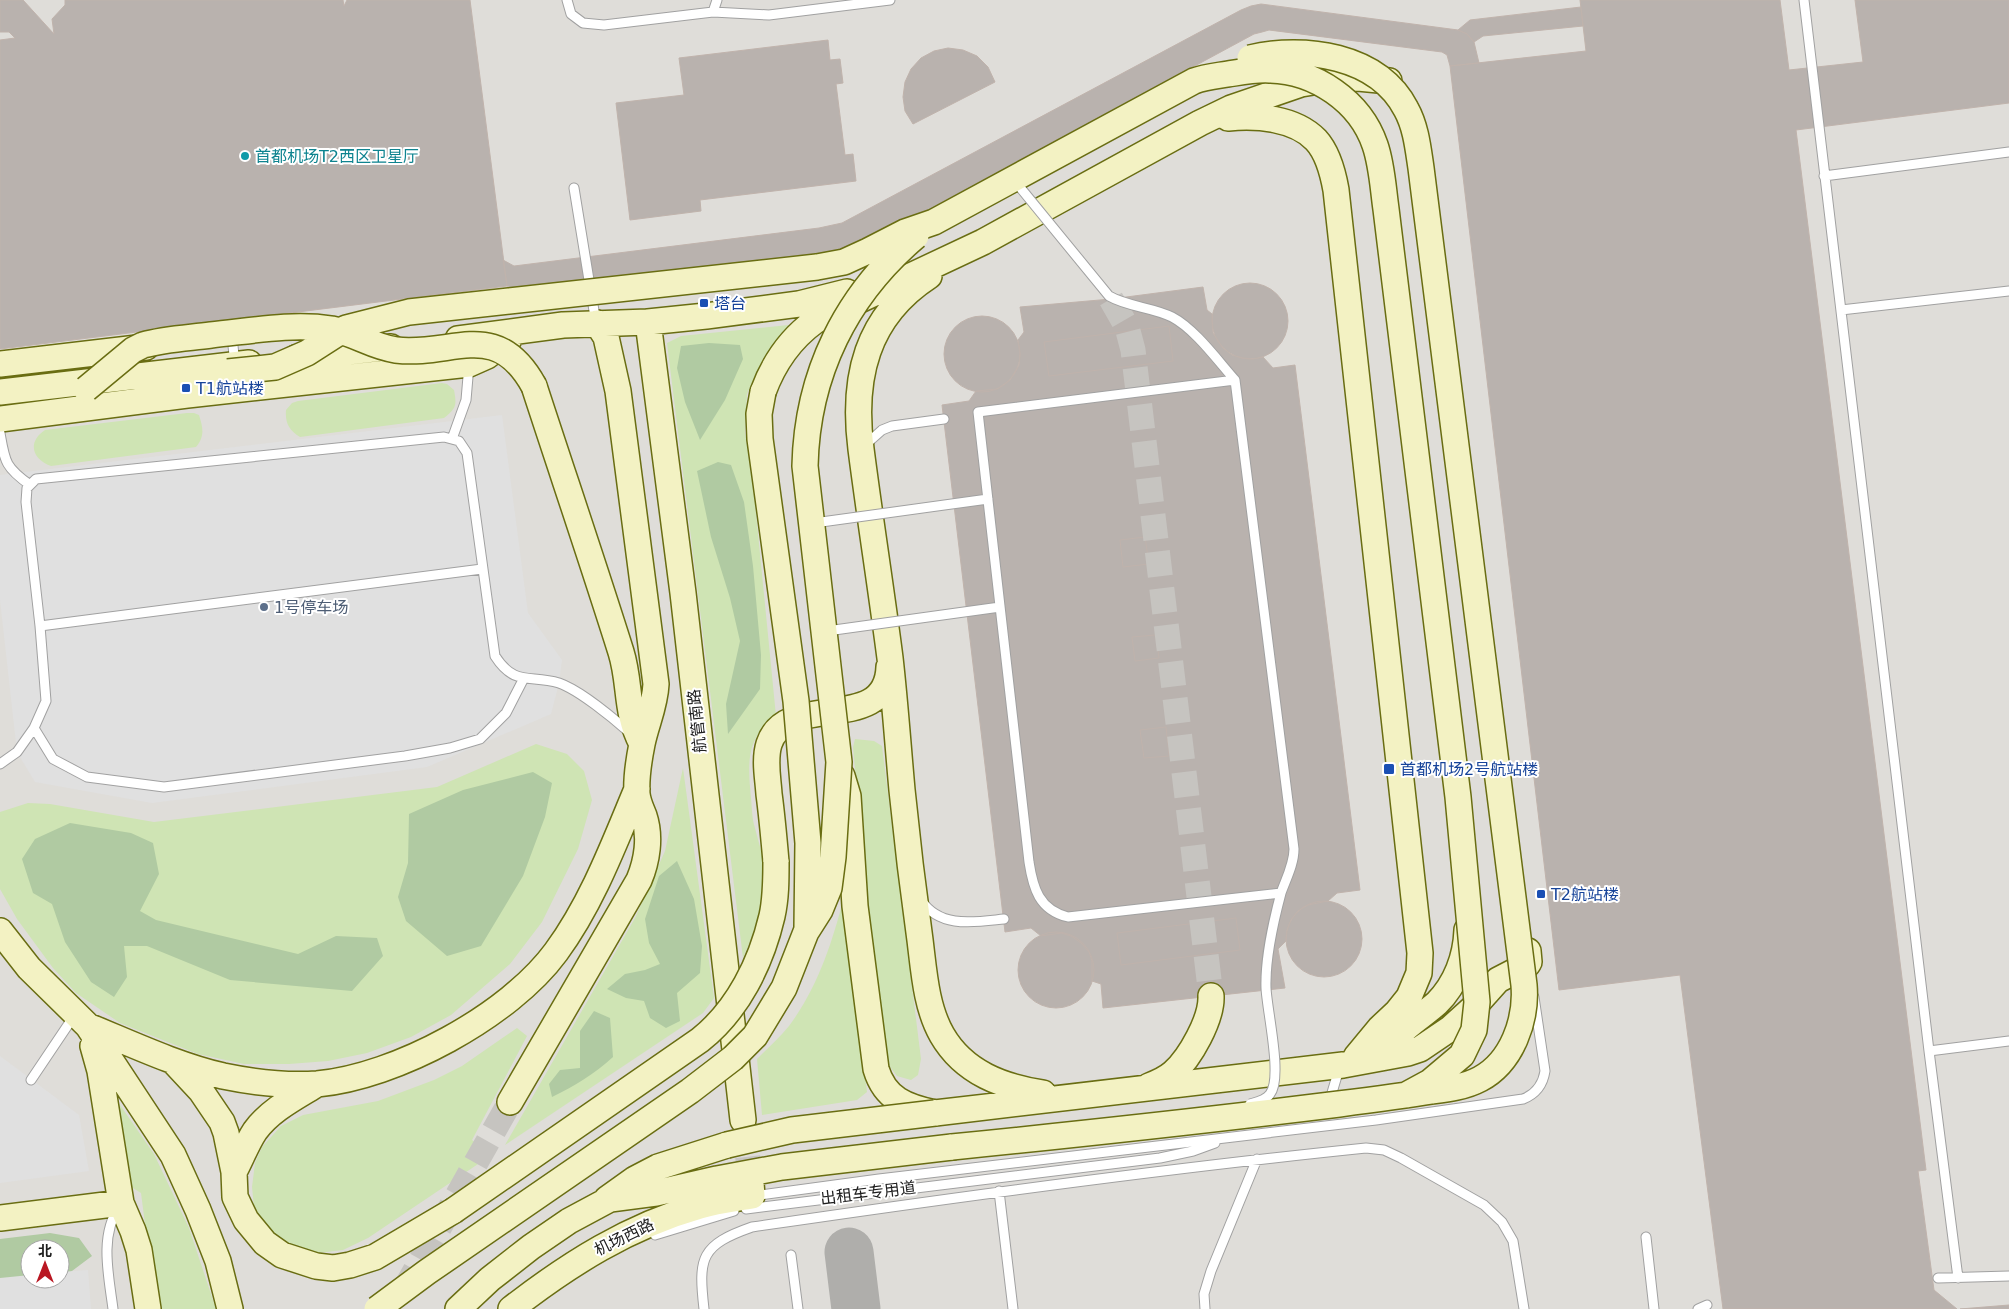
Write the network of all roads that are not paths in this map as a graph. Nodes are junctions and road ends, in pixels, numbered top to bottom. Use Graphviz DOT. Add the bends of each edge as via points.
graph roads {
  1 [pos="567,0"];
  2 [pos="717,0"];
  3 [pos="890,0"];
  4 [pos="1804,0"];
  5 [pos="713,12"];
  6 [pos="1194,81"];
  7 [pos="1256,101"];
  8 [pos="1200,123"];
  9 [pos="2009,152"];
  10 [pos="1824,176"];
  11 [pos="1013,179"];
  12 [pos="574,188"];
  13 [pos="1038,210"];
  14 [pos="934,222"];
  15 [pos="983,242"];
  16 [pos="909,275"];
  17 [pos="2009,291"];
  18 [pos="1110,300"];
  19 [pos="1841,310"];
  20 [pos="409,312"];
  21 [pos="648,322"];
  22 [pos="596,323"];
  23 [pos="282,327"];
  24 [pos="526,329"];
  25 [pos="340,331"];
  26 [pos="232,337"];
  27 [pos="408,351"];
  28 [pos="0,364"];
  29 [pos="469,364"];
  30 [pos="236,365"];
  31 [pos="274,367"];
  32 [pos="1235,380"];
  33 [pos="86,389"];
  34 [pos="236,390"];
  35 [pos="0,392"];
  36 [pos="0,402"];
  37 [pos="0,419"];
  38 [pos="944,419"];
  39 [pos="0,433"];
  40 [pos="452,439"];
  41 [pos="861,449"];
  42 [pos="30,485"];
  43 [pos="988,499"];
  44 [pos="811,524"];
  45 [pos="482,569"];
  46 [pos="1000,607"];
  47 [pos="40,626"];
  48 [pos="823,632"];
  49 [pos="890,659"];
  50 [pos="524,678"];
  51 [pos="851,710"];
  52 [pos="34,728"];
  53 [pos="642,744"];
  54 [pos="898,751"];
  55 [pos="839,762"];
  56 [pos="0,764"];
  57 [pos="637,789"];
  58 [pos="912,885"];
  59 [pos="1281,894"];
  60 [pos="1004,919"];
  61 [pos="0,931"];
  62 [pos="806,932"];
  63 [pos="1529,960"];
  64 [pos="1211,996"];
  65 [pos="82,1020"];
  66 [pos="2009,1041"];
  67 [pos="1929,1051"];
  68 [pos="173,1060"];
  69 [pos="1344,1065"];
  70 [pos="31,1080"];
  71 [pos="317,1084"];
  72 [pos="1139,1090"];
  73 [pos="1406,1095"];
  74 [pos="1091,1096"];
  75 [pos="510,1102"];
  76 [pos="1239,1105"];
  77 [pos="1217,1109"];
  78 [pos="934,1113"];
  79 [pos="742,1120"];
  80 [pos="1155,1126"];
  81 [pos="1228,1138"];
  82 [pos="1257,1160"];
  83 [pos="234,1172"];
  84 [pos="752,1190"];
  85 [pos="999,1191"];
  86 [pos="121,1203"];
  87 [pos="598,1204"];
  88 [pos="0,1218"];
  89 [pos="648,1237"];
  90 [pos="1646,1237"];
  91 [pos="791,1254"];
  92 [pos="132,1272"];
  93 [pos="2009,1276"];
  94 [pos="1938,1278"];
  95 [pos="1958,1278"];
  96 [pos="1707,1305"];
  97 [pos="113,1309"];
  98 [pos="148,1309"];
  99 [pos="230,1309"];
  100 [pos="377,1309"];
  101 [pos="458,1309"];
  102 [pos="511,1309"];
  103 [pos="704,1309"];
  104 [pos="798,1309"];
  105 [pos="1013,1309"];
  106 [pos="1204,1309"];
  107 [pos="1524,1309"];
  108 [pos="1654,1309"];
  109 [pos="1698,1309"];
  1 -- 5 [label="lane" via="571,14 583,22 604,25"];
  2 -- 5 [label="lane"];
  3 -- 5 [label="lane" via="769,15"];
  4 -- 10 [label="lane"];
  6 -- 11 [label="street, bridge"];
  6 -- 73 [label="street, bridge" via="1264,70 1294,73 1335,92 1350,104 1371,136 1378,156 1458,797 1477,1002 1474,1030 1462,1055 1430,1082"];
  6 -- 73 [label="street, bridge" via="1240,61 1266,55 1306,53 1342,60 1370,71 1388,85 1407,110 1416,136 1525,993 1519,1030 1509,1050 1491,1071 1479,1080 1459,1087"];
  7 -- 8 [label="street" via="1231,108"];
  7 -- 63 [label="street" via="1301,84 1331,78 1358,78 1396,85 1420,114"];
  7 -- 69 [label="street" via="1309,95 1339,98 1360,114 1372,137 1466,893 1466,943 1450,988 1378,1053"];
  8 -- 13 [label="street"];
  8 -- 69 [label="street" via="1258,117 1302,130 1323,150 1336,190 1420,953 1419,973 1408,997 1363,1050"];
  9 -- 10 [label="lane"];
  10 -- 19 [label="lane"];
  11 -- 14 [label="street, bridge"];
  11 -- 32 [label="lane, bridge" via="1109,296 1178,321"];
  12 -- 22 [label="lane"];
  13 -- 15 [label="street"];
  13 -- 18 [label="street"];
  14 -- 20 [label="street, bridge" via="904,232 844,262 817,267"];
  14 -- 44 [label="street, bridge" via="887,262 868,285 847,315 823,365 806,435 805,466"];
  15 -- 16 [label="street"];
  15 -- 41 [label="street" via="917,284 877,329 861,377 858,414"];
  16 -- 21 [label="street" via="799,304"];
  16 -- 62 [label="street, bridge" via="825,315 797,335 781,354 764,392 760,414 760,439 796,701 808,851"];
  17 -- 19 [label="lane"];
  19 -- 67 [label="lane"];
  20 -- 23 [label="street, bridge"];
  20 -- 25 [label="street, bridge"];
  21 -- 22 [label="street"];
  21 -- 79 [label="street, 航管南路"];
  22 -- 24 [label="street"];
  22 -- 53 [label="street" via="606,337 618,391 656,684"];
  23 -- 25 [label="street, bridge"];
  23 -- 33 [label="street, bridge" via="143,345"];
  24 -- 26 [label="street" via="464,311"];
  24 -- 29 [label="street" via="514,334 487,356"];
  24 -- 30 [label="street"];
  25 -- 27 [label="street, bridge" via="381,347"];
  25 -- 31 [label="street, bridge" via="307,353"];
  26 -- 28 [label="street"];
  26 -- 30 [label="lane"];
  27 -- 31 [label="street, bridge"];
  27 -- 53 [label="street, bridge" via="476,344 512,358 527,374 534,386 622,654 629,709"];
  29 -- 34 [label="street"];
  29 -- 40 [label="lane" via="466,400"];
  30 -- 34 [label="lane"];
  30 -- 35 [label="street"];
  31 -- 33 [label="street, bridge"];
  32 -- 43 [label="lane, bridge" via="978,412"];
  32 -- 59 [label="lane, bridge" via="1294,849"];
  33 -- 36 [label="street"];
  34 -- 37 [label="street"];
  38 -- 41 [label="lane" via="892,426 882,430"];
  39 -- 42 [label="lane" via="6,464"];
  40 -- 42 [label="lane" via="436,438 36,479"];
  40 -- 45 [label="lane" via="459,441 467,453"];
  41 -- 49 [label="street"];
  42 -- 47 [label="lane" via="26,502"];
  43 -- 44 [label="lane, bridge"];
  43 -- 46 [label="lane, bridge"];
  44 -- 48 [label="street, bridge"];
  45 -- 47 [label="lane"];
  45 -- 50 [label="lane" via="495,656 507,671"];
  46 -- 48 [label="lane, bridge"];
  46 -- 59 [label="lane, bridge" via="1029,862 1034,887 1047,908 1068,917"];
  47 -- 52 [label="lane" via="46,701"];
  48 -- 55 [label="street, bridge"];
  49 -- 51 [label="street" via="882,690"];
  49 -- 54 [label="street"];
  50 -- 52 [label="lane" via="506,713 480,739 405,756 164,787 87,777 53,758"];
  50 -- 53 [label="lane" via="559,683 620,724"];
  51 -- 54 [label="street" via="868,713 881,720 891,731"];
  51 -- 83 [label="street, bridge" via="792,718 771,738 766,759 776,862 774,903 767,934 742,992 729,1013 700,1040 453,1211 367,1260 339,1267 316,1266 282,1255 253,1230 239,1208"];
  52 -- 56 [label="lane" via="18,752"];
  53 -- 57 [label="street"];
  54 -- 58 [label="street"];
  55 -- 62 [label="street, bridge" via="828,888 820,910"];
  55 -- 78 [label="street, bridge" via="848,796 855,906 876,1069 885,1088 898,1100"];
  57 -- 71 [label="street" via="602,872 574,926 556,953 526,984 475,1024 433,1047 370,1072"];
  57 -- 75 [label="street" via="648,838 643,870"];
  58 -- 60 [label="lane" via="923,904 946,919 968,922"];
  58 -- 74 [label="street" via="928,995 948,1044 979,1072 1013,1088"];
  59 -- 76 [label="lane, bridge" via="1269,948 1266,980 1276,1081 1266,1098"];
  61 -- 65 [label="street" via="29,968"];
  62 -- 100 [label="street, bridge" via="772,1009 755,1036 733,1058"];
  63 -- 69 [label="street" via="1527,965 1498,980 1467,1014 1420,1049"];
  63 -- 81 [label="lane" via="1545,1071 1540,1086 1528,1097 1438,1112"];
  64 -- 72 [label="street" via="1207,1020 1184,1060 1171,1074"];
  65 -- 68 [label="street"];
  65 -- 70 [label="lane"];
  65 -- 86 [label="street" via="100,1071"];
  65 -- 99 [label="street" via="172,1155 218,1261"];
  66 -- 67 [label="lane"];
  67 -- 95 [label="lane"];
  68 -- 71 [label="street" via="243,1079"];
  68 -- 83 [label="street" via="201,1091 222,1122"];
  69 -- 72 [label="street"];
  69 -- 81 [label="lane" via="1338,1070 1331,1096 1323,1104 1306,1110 1262,1116"];
  71 -- 83 [label="street" via="263,1121"];
  72 -- 74 [label="street"];
  73 -- 80 [label="street, bridge"];
  74 -- 78 [label="street"];
  77 -- 80 [label="lane, bridge"];
  78 -- 87 [label="street, bridge" via="792,1130 727,1145 658,1167"];
  80 -- 87 [label="street, bridge" via="782,1167 656,1193 610,1199"];
  81 -- 84 [label="lane" via="880,1179"];
  81 -- 89 [label="lane, 出租车专用道" via="1193,1151 1160,1158 747,1209"];
  82 -- 85 [label="lane"];
  82 -- 106 [label="lane" via="1211,1272 1204,1294"];
  82 -- 107 [label="lane" via="1366,1148 1384,1150 1401,1158 1484,1205 1502,1222 1513,1241"];
  84 -- 102 [label="street, 机场西路" via="694,1207 612,1240 559,1273"];
  85 -- 103 [label="lane" via="752,1227 733,1233 716,1243 705,1257 701,1279"];
  85 -- 105 [label="lane"];
  86 -- 88 [label="street"];
  86 -- 92 [label="lane"];
  86 -- 97 [label="lane" via="109,1226 107,1252"];
  86 -- 98 [label="street" via="139,1250"];
  87 -- 101 [label="street" via="523,1253"];
  90 -- 108 [label="lane"];
  91 -- 104 [label="lane"];
  93 -- 95 [label="lane"];
  94 -- 95 [label="lane"];
  96 -- 109 [label="lane"];
}
